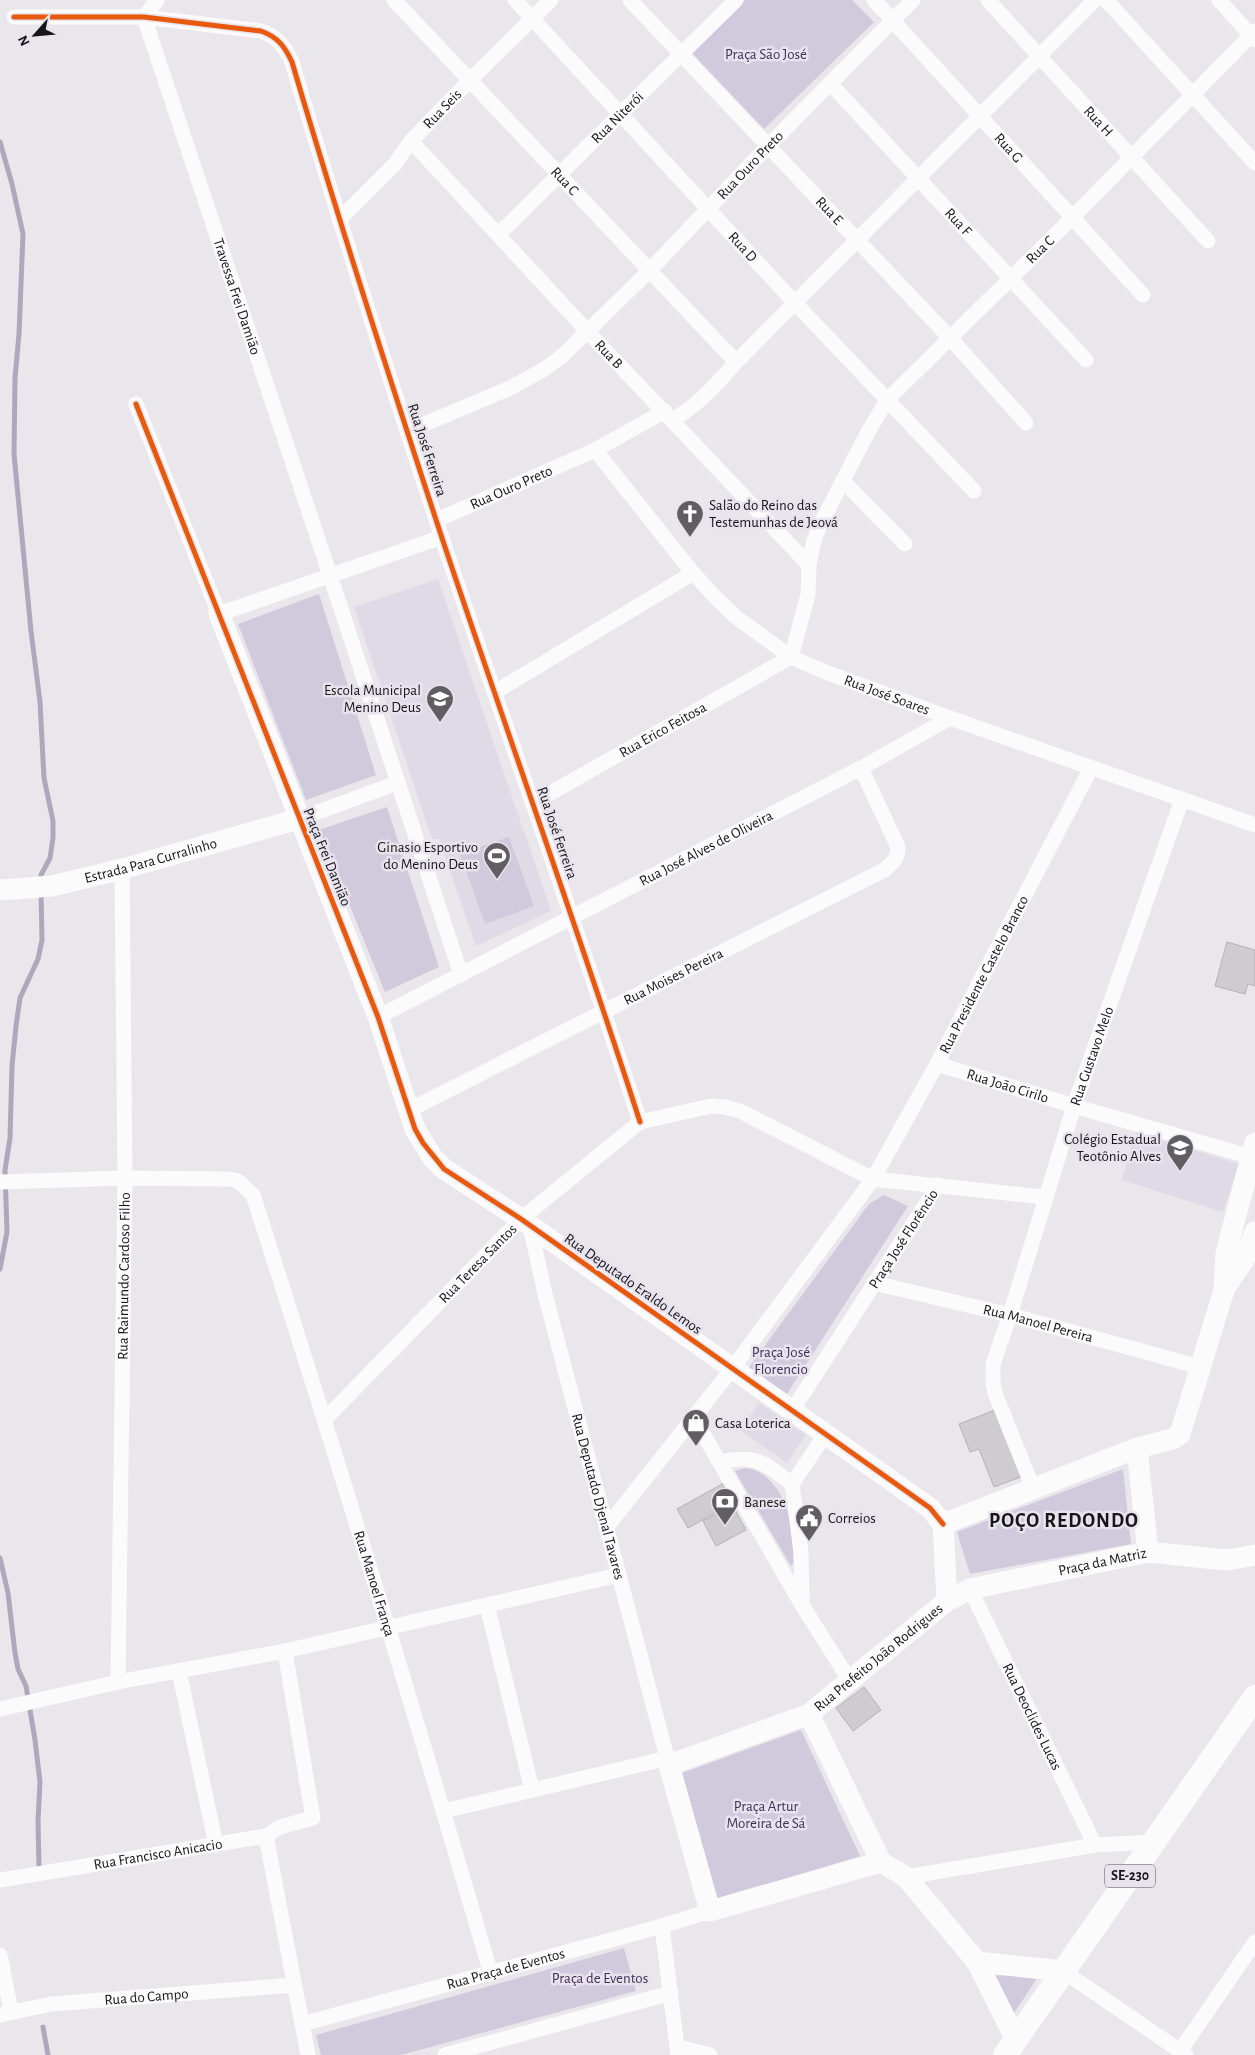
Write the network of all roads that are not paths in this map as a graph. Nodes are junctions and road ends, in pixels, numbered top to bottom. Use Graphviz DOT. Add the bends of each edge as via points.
graph roads {
  1 [pos="157,0"];
  2 [pos="394,0"];
  3 [pos="515,0"];
  4 [pos="550,0"];
  5 [pos="630,0"];
  6 [pos="736,0"];
  7 [pos="874,0"];
  8 [pos="913,0"];
  9 [pos="988,0"];
  10 [pos="1095,0"];
  11 [pos="1106,0"];
  12 [pos="1219,0"];
  13 [pos="14,17"];
  14 [pos="144,17"];
  15 [pos="532,19"];
  16 [pos="893,20"];
  17 [pos="1254,35"];
  18 [pos="681,53"];
  19 [pos="1040,56"];
  20 [pos="470,80"];
  21 [pos="830,83"];
  22 [pos="1192,93"];
  23 [pos="620,113"];
  24 [pos="980,116"];
  25 [pos="411,141"];
  26 [pos="768,146"];
  27 [pos="1131,157"];
  28 [pos="1255,163"];
  29 [pos="560,175"];
  30 [pos="917,178"];
  31 [pos="708,209"];
  32 [pos="1072,218"];
  33 [pos="338,220"];
  34 [pos="499,234"];
  35 [pos="857,240"];
  36 [pos="1208,241"];
  37 [pos="649,271"];
  38 [pos="1010,279"];
  39 [pos="1143,295"];
  40 [pos="796,303"];
  41 [pos="588,332"];
  42 [pos="950,338"];
  43 [pos="1086,360"];
  44 [pos="736,362"];
  45 [pos="887,400"];
  46 [pos="136,404"];
  47 [pos="669,415"];
  48 [pos="1026,423"];
  49 [pos="408,431"];
  50 [pos="595,450"];
  51 [pos="844,482"];
  52 [pos="974,491"];
  53 [pos="437,520"];
  54 [pos="442,537"];
  55 [pos="906,544"];
  56 [pos="809,565"];
  57 [pos="693,573"];
  58 [pos="330,575"];
  59 [pos="219,614"];
  60 [pos="791,657"];
  61 [pos="495,692"];
  62 [pos="950,718"];
  63 [pos="861,768"];
  64 [pos="1090,768"];
  65 [pos="397,783"];
  66 [pos="1182,799"];
  67 [pos="533,803"];
  68 [pos="298,819"];
  69 [pos="1255,825"];
  70 [pos="122,870"];
  71 [pos="0,890"];
  72 [pos="573,915"];
  73 [pos="461,975"];
  74 [pos="605,1011"];
  75 [pos="378,1017"];
  76 [pos="936,1064"];
  77 [pos="1074,1106"];
  78 [pos="409,1110"];
  79 [pos="640,1122"];
  80 [pos="1254,1152"];
  81 [pos="125,1178"];
  82 [pos="873,1179"];
  83 [pos="0,1182"];
  84 [pos="938,1185"];
  85 [pos="1045,1197"];
  86 [pos="525,1223"];
  87 [pos="1255,1232"];
  88 [pos="874,1283"];
  89 [pos="1224,1290"];
  90 [pos="1010,1315"];
  91 [pos="1200,1367"];
  92 [pos="732,1369"];
  93 [pos="792,1411"];
  94 [pos="325,1418"];
  95 [pos="694,1418"];
  96 [pos="824,1435"];
  97 [pos="1136,1448"];
  98 [pos="719,1462"];
  99 [pos="792,1484"];
  100 [pos="1033,1488"];
  101 [pos="943,1524"];
  102 [pos="606,1528"];
  103 [pos="1148,1552"];
  104 [pos="1255,1555"];
  105 [pos="1226,1560"];
  106 [pos="1255,1570"];
  107 [pos="618,1576"];
  108 [pos="970,1588"];
  109 [pos="947,1601"];
  110 [pos="487,1605"];
  111 [pos="802,1605"];
  112 [pos="389,1627"];
  113 [pos="285,1651"];
  114 [pos="179,1671"];
  115 [pos="850,1681"];
  116 [pos="118,1682"];
  117 [pos="1255,1697"];
  118 [pos="0,1709"];
  119 [pos="809,1714"];
  120 [pos="668,1762"];
  121 [pos="532,1790"];
  122 [pos="444,1811"];
  123 [pos="266,1836"];
  124 [pos="1153,1842"];
  125 [pos="216,1845"];
  126 [pos="1095,1845"];
  127 [pos="881,1862"];
  128 [pos="906,1877"];
  129 [pos="0,1880"];
  130 [pos="710,1911"];
  131 [pos="662,1926"];
  132 [pos="1255,1942"];
  133 [pos="0,1955"];
  134 [pos="977,1962"];
  135 [pos="1063,1971"];
  136 [pos="490,1974"];
  137 [pos="294,1985"];
  138 [pos="671,1993"];
  139 [pos="5,2013"];
  140 [pos="302,2024"];
  141 [pos="1011,2047"];
  142 [pos="678,2051"];
  143 [pos="1183,2053"];
  144 [pos="308,2055"];
  145 [pos="445,2055"];
  146 [pos="710,2055"];
  1 -- 14 [label="street"];
  2 -- 20 [label="street, Rua C"];
  3 -- 15 [label="street, Rua D"];
  4 -- 15 [label="street, Rua Seis"];
  5 -- 18 [label="street, Rua E"];
  6 -- 18 [label="street, Rua Niterói"];
  7 -- 16 [label="street, Rua G"];
  8 -- 16 [label="street, Rua Ouro Preto"];
  9 -- 19 [label="street, Rua H"];
  10 -- 19 [label="street, Rua Ouro Preto"];
  11 -- 22 [label="street"];
  12 -- 17 [label="street"];
  13 -- 14 [label="street, Rua José Ferreira"];
  14 -- 33 [label="street, Rua José Ferreira" via="261,31 281,42 292,62"];
  14 -- 58 [label="street, Travessa Frei Damião"];
  15 -- 20 [label="street, Rua Seis"];
  15 -- 23 [label="street, Rua D"];
  16 -- 21 [label="street, Rua Ouro Preto"];
  16 -- 24 [label="street, Rua G"];
  17 -- 22 [label="street, Rua C"];
  18 -- 23 [label="street, Rua Niterói"];
  18 -- 26 [label="street, Rua E"];
  19 -- 24 [label="street, Rua Ouro Preto"];
  19 -- 27 [label="street, Rua H"];
  20 -- 25 [label="street, Rua Seis"];
  20 -- 29 [label="street, Rua C"];
  21 -- 26 [label="street, Rua Ouro Preto"];
  21 -- 30 [label="street, Rua F"];
  22 -- 27 [label="street, Rua C"];
  22 -- 28 [label="street"];
  23 -- 29 [label="street, Rua Niterói"];
  23 -- 31 [label="street, Rua D"];
  24 -- 30 [label="street, Rua Ouro Preto"];
  24 -- 32 [label="street, Rua G"];
  25 -- 33 [label="street, Rua Seis" via="394,165"];
  25 -- 34 [label="street, Rua B"];
  26 -- 31 [label="street, Rua Ouro Preto"];
  26 -- 35 [label="street, Rua E"];
  27 -- 32 [label="street, Rua C"];
  27 -- 36 [label="street, Rua H"];
  29 -- 34 [label="street, Rua Niterói"];
  29 -- 37 [label="street, Rua C"];
  30 -- 35 [label="street, Rua Ouro Preto"];
  30 -- 38 [label="street, Rua F"];
  31 -- 37 [label="street, Rua Ouro Preto"];
  31 -- 40 [label="street, Rua D"];
  32 -- 38 [label="street, Rua C"];
  32 -- 39 [label="street, Rua G"];
  33 -- 49 [label="street, Rua José Ferreira"];
  34 -- 41 [label="street, Rua B"];
  35 -- 40 [label="street, Rua Ouro Preto"];
  35 -- 42 [label="street, Rua E"];
  37 -- 41 [label="street, Rua Ouro Preto"];
  37 -- 44 [label="street, Rua C"];
  38 -- 42 [label="street, Rua C"];
  38 -- 43 [label="street, Rua F"];
  40 -- 44 [label="street, Rua Ouro Preto"];
  40 -- 45 [label="street, Rua D"];
  41 -- 47 [label="street, Rua B"];
  41 -- 49 [label="street, Rua Ouro Preto" via="528,379"];
  42 -- 45 [label="street, Rua C"];
  42 -- 48 [label="street, Rua E"];
  44 -- 47 [label="street, Rua Ouro Preto" via="696,405"];
  45 -- 51 [label="street, Rua C" via="876,415"];
  45 -- 52 [label="street, Rua D"];
  46 -- 59 [label="street"];
  47 -- 50 [label="street, Rua Ouro Preto"];
  47 -- 56 [label="street, Rua B"];
  49 -- 53 [label="street, Rua José Ferreira"];
  50 -- 53 [label="street, Rua Ouro Preto"];
  50 -- 57 [label="street, Rua José Soares"];
  51 -- 55 [label="street"];
  51 -- 56 [label="street, Rua C" via="820,525"];
  53 -- 54 [label="street, Rua José Ferreira"];
  54 -- 58 [label="street"];
  54 -- 61 [label="street, Rua José Ferreira"];
  56 -- 60 [label="street, Rua C" via="808,595"];
  57 -- 60 [label="street, Rua José Soares" via="736,617"];
  57 -- 61 [label="street"];
  58 -- 59 [label="street"];
  58 -- 65 [label="street"];
  59 -- 68 [label="street, Praça Frei Damião"];
  60 -- 62 [label="street, Rua José Soares" via="823,672"];
  60 -- 67 [label="street, Rua Erico Feitosa"];
  61 -- 67 [label="street, Rua José Ferreira"];
  62 -- 63 [label="street, Rua José Alves de Oliveira"];
  62 -- 64 [label="street, Rua José Soares"];
  63 -- 72 [label="street, Rua José Alves de Oliveira"];
  63 -- 74 [label="street, Rua Moises Pereira" via="898,847 894,862 884,870"];
  64 -- 66 [label="street, Rua José Soares"];
  64 -- 76 [label="street, Rua Presidente Castelo Branco"];
  65 -- 68 [label="street, Praça Frei Damião"];
  65 -- 73 [label="street"];
  66 -- 69 [label="street, Rua José Soares"];
  66 -- 77 [label="street, Rua Gustavo Melo"];
  67 -- 72 [label="street, Rua José Ferreira"];
  68 -- 70 [label="street, Estrada Para Curralinho"];
  68 -- 75 [label="street, Praça Frei Damião"];
  70 -- 71 [label="street, Estrada Para Curralinho" via="52,886"];
  70 -- 81 [label="street, Rua Raimundo Cardoso Filho"];
  72 -- 73 [label="street, Rua José Alves de Oliveira"];
  72 -- 74 [label="street, Rua José Ferreira"];
  73 -- 75 [label="street"];
  74 -- 78 [label="street, Rua Moises Pereira"];
  74 -- 79 [label="street, Rua José Ferreira"];
  75 -- 78 [label="street, Praça Frei Damião"];
  76 -- 77 [label="street, Rua João Cirilo"];
  76 -- 82 [label="street, Rua Presidente Castelo Branco"];
  77 -- 80 [label="street, Rua João Cirilo"];
  77 -- 85 [label="street, Rua Gustavo Melo"];
  78 -- 86 [label="street, Rua Deputado Eraldo Lemos" via="423,1144 444,1169"];
  79 -- 82 [label="street" via="711,1106 725,1107"];
  79 -- 86 [label="street, Rua Teresa Santos"];
  80 -- 89 [label="street" via="1226,1253"];
  81 -- 83 [label="street"];
  81 -- 94 [label="street, Rua Manoel França" via="229,1179 238,1181 253,1195"];
  81 -- 116 [label="street, Rua Raimundo Cardoso Filho"];
  82 -- 84 [label="street, Praça José Florêncio"];
  82 -- 92 [label="street"];
  84 -- 85 [label="street"];
  84 -- 88 [label="street, Praça José Florêncio"];
  85 -- 90 [label="street, Rua Gustavo Melo"];
  86 -- 92 [label="street, Rua Deputado Eraldo Lemos"];
  86 -- 94 [label="street, Rua Teresa Santos"];
  86 -- 102 [label="street, Rua Deputado Djenal Tavares"];
  87 -- 89 [label="street" via="1244,1260"];
  88 -- 90 [label="street, Rua Manoel Pereira"];
  88 -- 93 [label="street, Praça José Florêncio"];
  89 -- 91 [label="street"];
  90 -- 91 [label="street, Rua Manoel Pereira"];
  90 -- 100 [label="street, Rua Gustavo Melo" via="993,1364 993,1383"];
  91 -- 97 [label="street" via="1180,1434"];
  92 -- 93 [label="street"];
  92 -- 95 [label="street"];
  93 -- 96 [label="street"];
  94 -- 112 [label="street, Rua Manoel França"];
  95 -- 98 [label="street"];
  95 -- 102 [label="street"];
  96 -- 99 [label="street"];
  96 -- 101 [label="street" via="930,1508"];
  97 -- 100 [label="street"];
  97 -- 103 [label="street, Praça da Matriz"];
  98 -- 99 [label="street" via="750,1458 771,1468"];
  98 -- 111 [label="street"];
  99 -- 111 [label="street" via="801,1552"];
  100 -- 101 [label="street"];
  101 -- 109 [label="street"];
  102 -- 107 [label="street, Rua Deputado Djenal Tavares"];
  103 -- 105 [label="street"];
  103 -- 108 [label="street, Praça da Matriz"];
  104 -- 105 [label="street"];
  105 -- 106 [label="street"];
  107 -- 110 [label="street"];
  107 -- 120 [label="street, Rua Deputado Djenal Tavares"];
  108 -- 109 [label="street, Praça da Matriz"];
  108 -- 126 [label="street, Rua Deoclides Lucas"];
  109 -- 115 [label="street, Rua Prefeito João Rodrigues"];
  110 -- 112 [label="street"];
  110 -- 121 [label="street"];
  111 -- 115 [label="street"];
  112 -- 113 [label="street"];
  112 -- 122 [label="street, Rua Manoel França"];
  113 -- 114 [label="street"];
  113 -- 123 [label="street, Rua Francisco Anicacio" via="313,1818 280,1827"];
  114 -- 116 [label="street"];
  114 -- 125 [label="street"];
  115 -- 119 [label="street, Rua Prefeito João Rodrigues"];
  116 -- 118 [label="street"];
  117 -- 124 [label="main road, SE-230"];
  119 -- 120 [label="street"];
  119 -- 127 [label="street"];
  120 -- 121 [label="street"];
  120 -- 130 [label="street"];
  121 -- 122 [label="street"];
  122 -- 136 [label="street, Rua Manoel França"];
  123 -- 125 [label="street, Rua Francisco Anicacio"];
  123 -- 137 [label="street"];
  124 -- 126 [label="street"];
  124 -- 135 [label="main road, SE-230"];
  125 -- 129 [label="street, Rua Francisco Anicacio"];
  126 -- 128 [label="street"];
  127 -- 128 [label="street"];
  127 -- 130 [label="street"];
  128 -- 134 [label="street"];
  130 -- 131 [label="street, Rua Praça de Eventos"];
  131 -- 136 [label="street, Rua Praça de Eventos"];
  131 -- 138 [label="street"];
  132 -- 143 [label="street"];
  133 -- 139 [label="street"];
  134 -- 135 [label="street"];
  134 -- 141 [label="street"];
  135 -- 141 [label="main road, SE-230"];
  135 -- 143 [label="street"];
  136 -- 140 [label="street, Rua Praça de Eventos"];
  137 -- 139 [label="street, Rua do Campo" via="52,2004"];
  137 -- 140 [label="street"];
  138 -- 142 [label="street"];
  138 -- 145 [label="street"];
  140 -- 144 [label="street"];
  142 -- 146 [label="street"];
}
